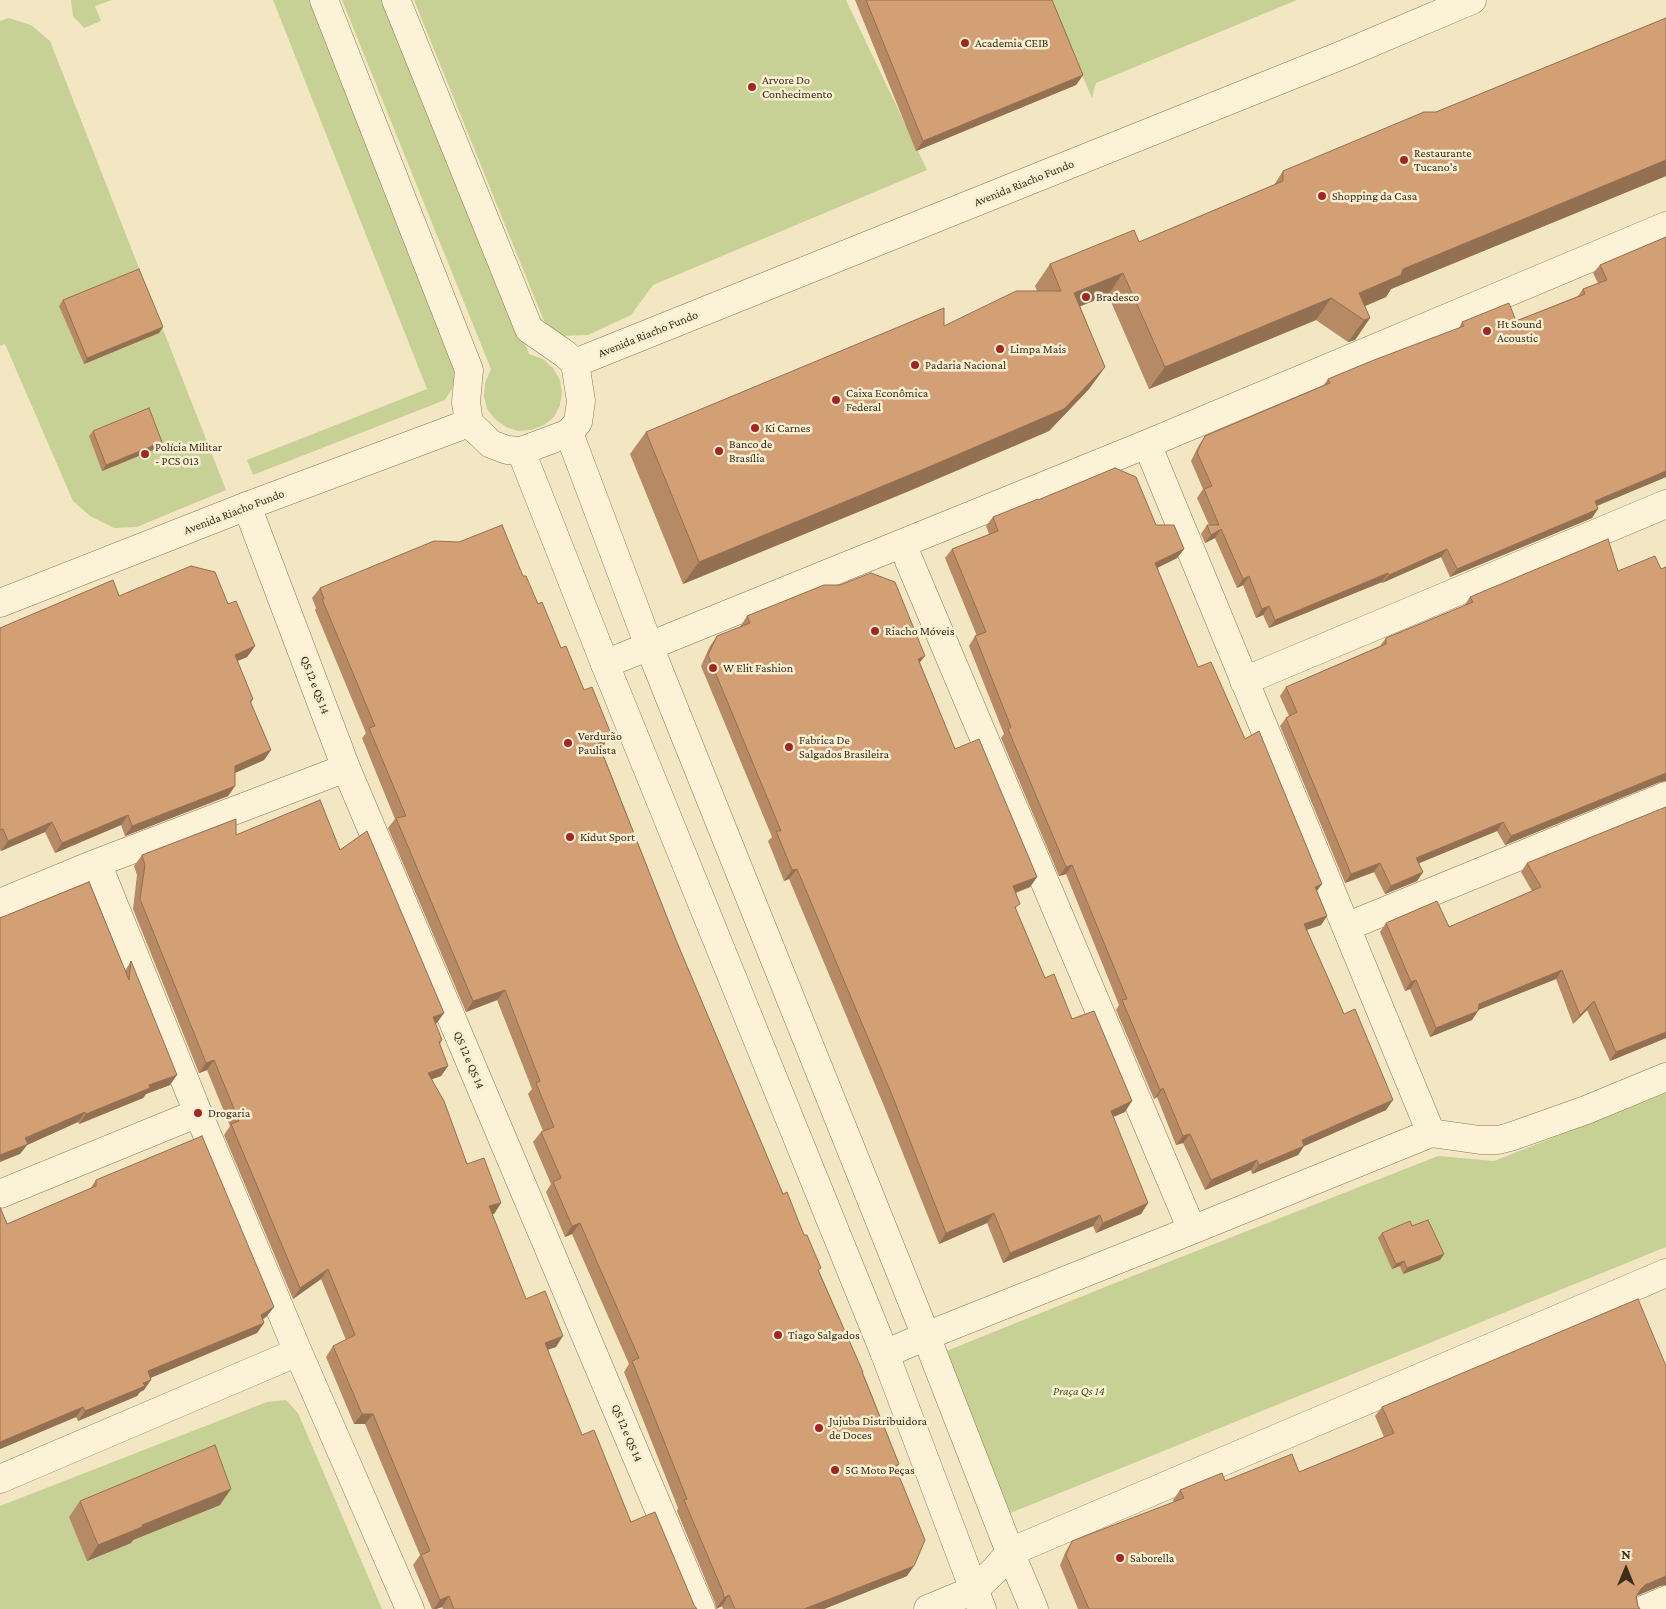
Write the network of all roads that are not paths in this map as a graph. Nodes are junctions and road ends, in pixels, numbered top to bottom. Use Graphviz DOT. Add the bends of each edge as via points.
graph roads {
  1 [pos="324,0"];
  2 [pos="396,0"];
  3 [pos="1472,0"];
  4 [pos="1666,226"];
  5 [pos="575,363"];
  6 [pos="469,423"];
  7 [pos="569,433"];
  8 [pos="1147,444"];
  9 [pos="522,451"];
  10 [pos="1666,504"];
  11 [pos="247,506"];
  12 [pos="902,544"];
  13 [pos="0,604"];
  14 [pos="650,646"];
  15 [pos="605,664"];
  16 [pos="1244,681"];
  17 [pos="346,768"];
  18 [pos="1666,796"];
  19 [pos="97,863"];
  20 [pos="0,903"];
  21 [pos="1346,927"];
  22 [pos="1666,1077"];
  23 [pos="198,1113"];
  24 [pos="1431,1133"];
  25 [pos="0,1194"];
  26 [pos="1192,1230"];
  27 [pos="1666,1273"];
  28 [pos="926,1336"];
  29 [pos="298,1352"];
  30 [pos="885,1354"];
  31 [pos="0,1479"];
  32 [pos="1010,1552"];
  33 [pos="978,1599"];
  34 [pos="1666,1600"];
  35 [pos="410,1609"];
  36 [pos="701,1609"];
  37 [pos="928,1609"];
  38 [pos="1034,1609"];
  39 [pos="1645,1609"];
  1 -- 6 [label="street" via="470,370 466,402"];
  2 -- 5 [label="street" via="530,329"];
  3 -- 5 [label="street, Avenida Riacho Fundo"];
  4 -- 8 [label="street"];
  5 -- 7 [label="street" via="582,401 578,422"];
  6 -- 9 [label="street" via="490,444"];
  6 -- 11 [label="street, Avenida Riacho Fundo"];
  7 -- 9 [label="street"];
  7 -- 14 [label="street"];
  8 -- 12 [label="street"];
  8 -- 16 [label="street"];
  9 -- 15 [label="street"];
  10 -- 16 [label="street"];
  11 -- 13 [label="street, Avenida Riacho Fundo"];
  11 -- 17 [label="street, QS 12 e QS 14"];
  12 -- 14 [label="street"];
  12 -- 26 [label="street"];
  14 -- 15 [label="street"];
  14 -- 28 [label="street"];
  15 -- 30 [label="street"];
  16 -- 21 [label="street"];
  17 -- 19 [label="street"];
  17 -- 36 [label="street, QS 12 e QS 14"];
  18 -- 21 [label="street"];
  19 -- 20 [label="street"];
  19 -- 23 [label="street"];
  21 -- 24 [label="street"];
  22 -- 24 [label="street" via="1586,1110 1498,1140"];
  23 -- 25 [label="street"];
  23 -- 29 [label="street"];
  24 -- 26 [label="street"];
  26 -- 28 [label="street"];
  27 -- 32 [label="street"];
  28 -- 30 [label="street"];
  28 -- 32 [label="street"];
  29 -- 31 [label="street"];
  29 -- 35 [label="street"];
  30 -- 33 [label="street"];
  32 -- 33 [label="street"];
  32 -- 38 [label="street"];
  33 -- 37 [label="street"];
  34 -- 39 [label="street"];
}
